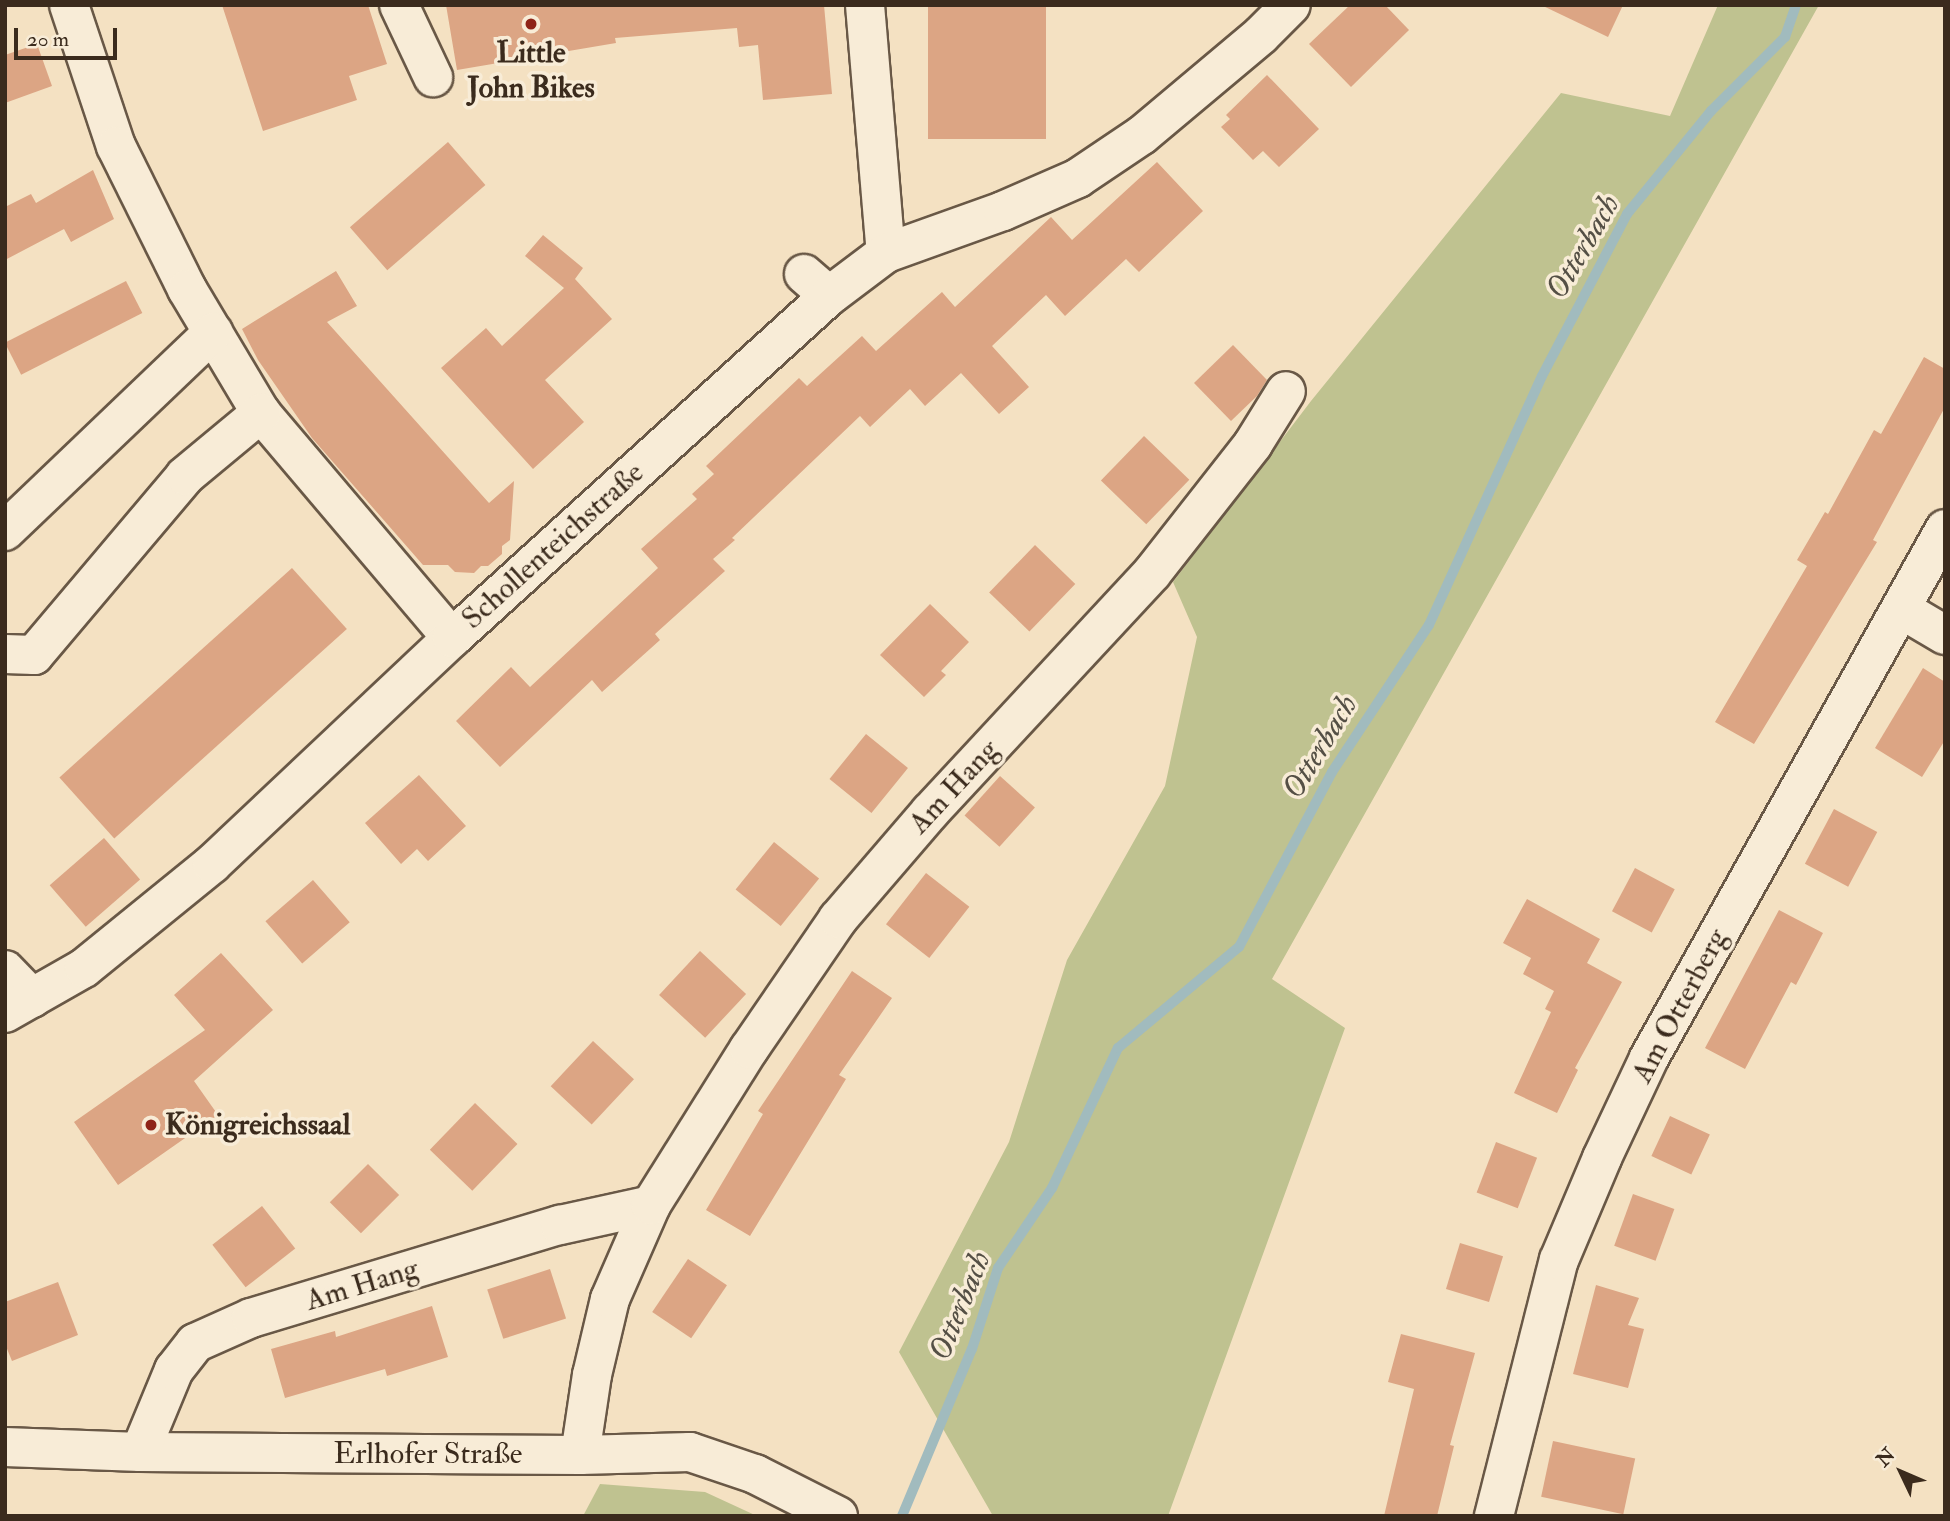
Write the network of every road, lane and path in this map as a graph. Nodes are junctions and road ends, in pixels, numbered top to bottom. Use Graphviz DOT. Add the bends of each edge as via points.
graph roads {
  1 [pos="69,5"];
  2 [pos="399,5"];
  3 [pos="865,5"];
  4 [pos="1291,5"];
  5 [pos="433,77"];
  6 [pos="886,253"];
  7 [pos="213,332"];
  8 [pos="1286,391"];
  9 [pos="261,413"];
  10 [pos="1945,529"];
  11 [pos="5,531"];
  12 [pos="1901,609"];
  13 [pos="1945,635"];
  14 [pos="452,638"];
  15 [pos="5,654"];
  16 [pos="5,970"];
  17 [pos="19,1006"];
  18 [pos="650,1205"];
  19 [pos="5,1447"];
  20 [pos="140,1452"];
  21 [pos="580,1455"];
  22 [pos="838,1516"];
  23 [pos="1494,1516"];
  1 -- 7 [label="street" via="116,146"];
  2 -- 5 [label="street"];
  3 -- 6 [label="street"];
  4 -- 6 [label="street, Schollenteichstraße" via="1142,135 1078,178"];
  6 -- 14 [label="street, Schollenteichstraße" via="817,285"];
  7 -- 9 [label="street"];
  7 -- 11 [label="street"];
  8 -- 18 [label="street, Am Hang" via="1253,444 1152,573 930,812 838,919"];
  9 -- 14 [label="street"];
  9 -- 15 [label="street" via="185,476 34,655"];
  10 -- 12 [label="street, Am Otterberg"];
  12 -- 13 [label="street"];
  12 -- 23 [label="street, Am Otterberg" via="1649,1058 1602,1157 1559,1261"];
  14 -- 17 [label="street, Schollenteichstraße" via="212,864 84,968"];
  16 -- 17 [label="street, Schollenteichstraße"];
  18 -- 20 [label="street, Am Hang" via="561,1225 251,1318 195,1343 174,1370"];
  18 -- 21 [label="street, Am Hang" via="610,1299"];
  19 -- 20 [label="street, Erlhofer Straße"];
  20 -- 21 [label="street, Erlhofer Straße"];
  21 -- 22 [label="street, Erlhofer Straße" via="690,1452 755,1474"];
}
